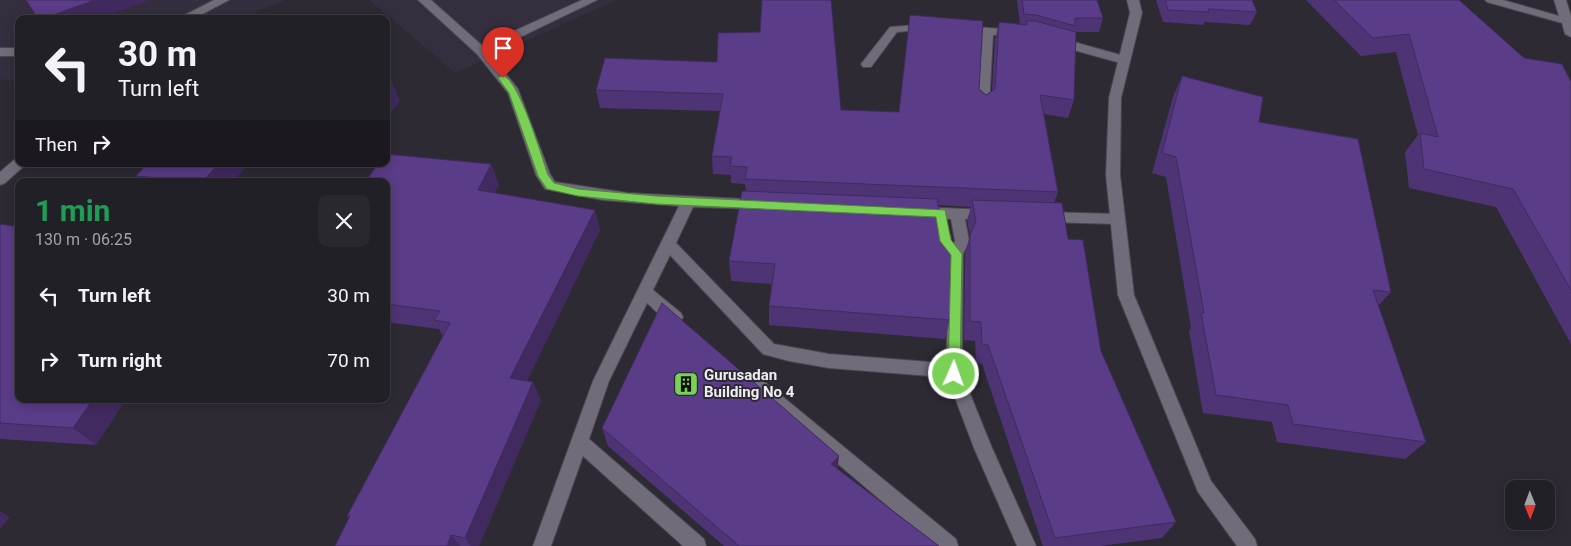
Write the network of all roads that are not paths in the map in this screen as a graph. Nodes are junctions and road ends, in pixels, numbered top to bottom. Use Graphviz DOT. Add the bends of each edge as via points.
graph roads {
  1 [pos="223,0"];
  2 [pos="424,0"];
  3 [pos="591,0"];
  4 [pos="1133,0"];
  5 [pos="1491,0"];
  6 [pos="1560,0"];
  7 [pos="191,15"];
  8 [pos="1566,21"];
  9 [pos="987,31"];
  10 [pos="1571,34"];
  11 [pos="480,51"];
  12 [pos="0,52"];
  13 [pos="15,52"];
  14 [pos="1124,60"];
  15 [pos="868,64"];
  16 [pos="983,107"];
  17 [pos="15,167"];
  18 [pos="0,180"];
  19 [pos="689,201"];
  20 [pos="776,205"];
  21 [pos="902,211"];
  22 [pos="941,213"];
  23 [pos="957,214"];
  24 [pos="1004,215"];
  25 [pos="1032,216"];
  26 [pos="1117,219"];
  27 [pos="949,242"];
  28 [pos="668,244"];
  29 [pos="644,292"];
  30 [pos="684,325"];
  31 [pos="930,369"];
  32 [pos="745,376"];
  33 [pos="579,441"];
  34 [pos="542,546"];
  35 [pos="697,546"];
  36 [pos="949,546"];
  37 [pos="1027,546"];
  38 [pos="1248,546"];
  1 -- 7 [label="street"];
  2 -- 11 [label="street"];
  3 -- 11 [label="street"];
  4 -- 14 [label="street" via="1136,13"];
  5 -- 8 [label="street"];
  6 -- 8 [label="street"];
  8 -- 10 [label="street"];
  9 -- 14 [label="street" via="1036,36"];
  9 -- 15 [label="street" via="919,26 894,29"];
  9 -- 16 [label="street"];
  11 -- 19 [label="street" via="514,92 543,176 550,186 578,192"];
  12 -- 13 [label="street"];
  14 -- 26 [label="street" via="1116,98 1114,175"];
  17 -- 18 [label="street"];
  19 -- 20 [label="street"];
  19 -- 28 [label="street"];
  21 -- 22 [label="street"];
  22 -- 23 [label="street"];
  22 -- 27 [label="street"];
  23 -- 24 [label="street"];
  23 -- 27 [label="street" via="962,241"];
  25 -- 26 [label="street"];
  26 -- 38 [label="street" via="1126,295 1204,486"];
  27 -- 37 [label="street" via="954,374"];
  28 -- 29 [label="street"];
  28 -- 31 [label="street" via="770,349 852,364"];
  29 -- 30 [label="street"];
  29 -- 33 [label="street" via="600,381"];
  32 -- 36 [label="street"];
  33 -- 34 [label="street"];
  33 -- 35 [label="street"];
}
